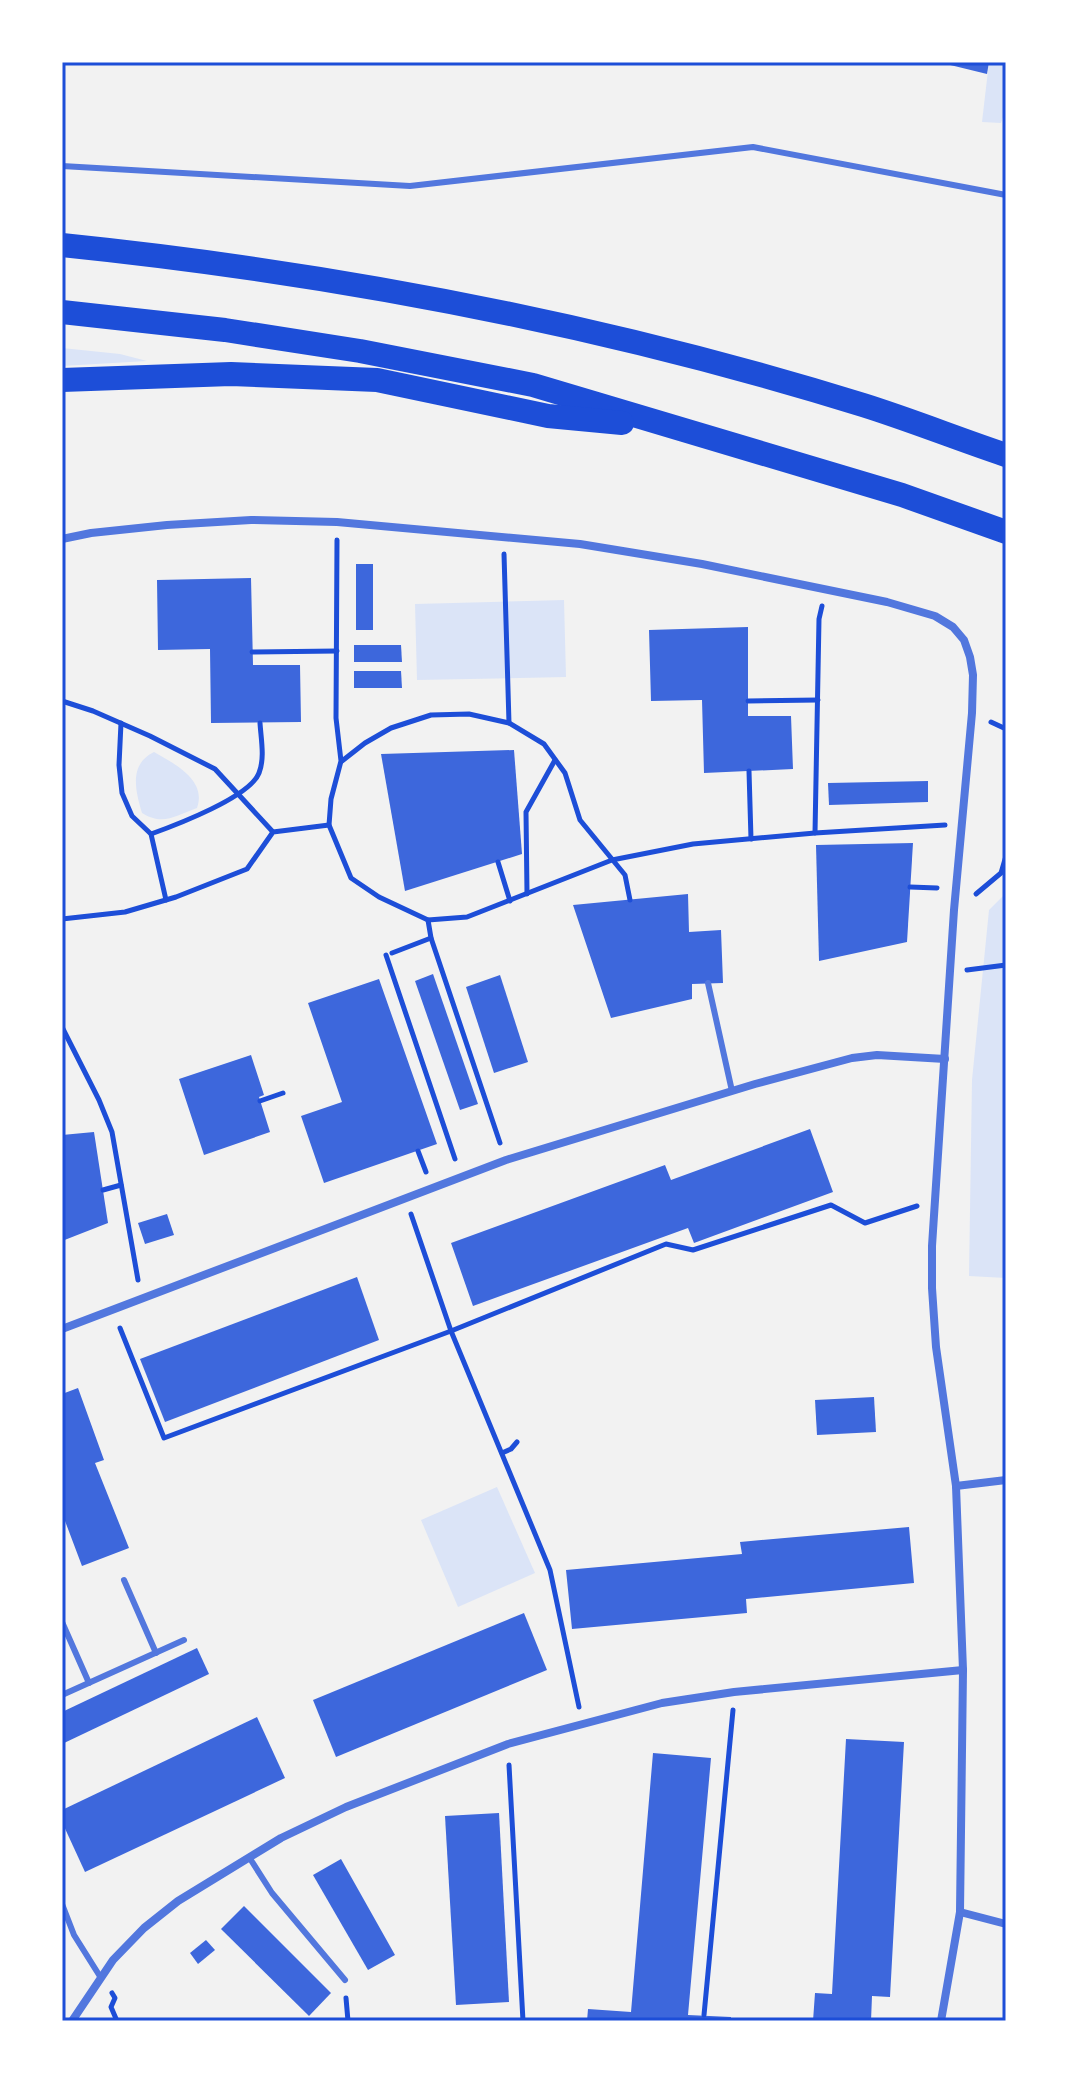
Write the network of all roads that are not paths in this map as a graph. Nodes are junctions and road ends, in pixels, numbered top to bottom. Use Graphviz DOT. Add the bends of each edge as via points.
graph roads {
  1 [pos="62,166"];
  2 [pos="1006,195"];
  3 [pos="62,245"];
  4 [pos="62,312"];
  5 [pos="62,380"];
  6 [pos="677,427"];
  7 [pos="1006,455"];
  8 [pos="1006,532"];
  9 [pos="62,539"];
  10 [pos="708,983"];
  11 [pos="945,1059"];
  12 [pos="732,1091"];
  13 [pos="62,1329"];
  14 [pos="1006,1480"];
  15 [pos="956,1486"];
  16 [pos="124,1580"];
  17 [pos="62,1622"];
  18 [pos="184,1640"];
  19 [pos="156,1653"];
  20 [pos="963,1670"];
  21 [pos="89,1683"];
  22 [pos="62,1695"];
  23 [pos="249,1857"];
  24 [pos="62,1904"];
  25 [pos="960,1912"];
  26 [pos="1006,1924"];
  27 [pos="101,1978"];
  28 [pos="345,1980"];
  29 [pos="72,2021"];
  30 [pos="941,2021"];
  1 -- 2 [label="lane" via="410,186 753,147"];
  3 -- 7 [label="highway" via="291,274 585,329 866,406"];
  4 -- 6 [label="highway" via="360,351 533,385"];
  5 -- 6 [label="highway" via="231,374 377,380 548,416"];
  6 -- 8 [label="highway"];
  9 -- 11 [label="street" via="167,525 337,522 580,544 702,564 935,616 964,640 973,675"];
  10 -- 12 [label="lane"];
  11 -- 12 [label="street" via="852,1058"];
  11 -- 15 [label="street" via="932,1288"];
  12 -- 13 [label="street" via="506,1160"];
  14 -- 15 [label="street"];
  15 -- 20 [label="street"];
  16 -- 19 [label="lane"];
  17 -- 21 [label="lane"];
  18 -- 19 [label="lane"];
  19 -- 21 [label="lane"];
  20 -- 23 [label="street" via="734,1692 583,1723 508,1744 346,1807"];
  20 -- 25 [label="street"];
  21 -- 22 [label="lane"];
  23 -- 27 [label="street" via="144,1928"];
  23 -- 28 [label="lane" via="272,1893"];
  24 -- 27 [label="lane"];
  25 -- 26 [label="street"];
  25 -- 30 [label="street"];
  27 -- 29 [label="street"];
}
